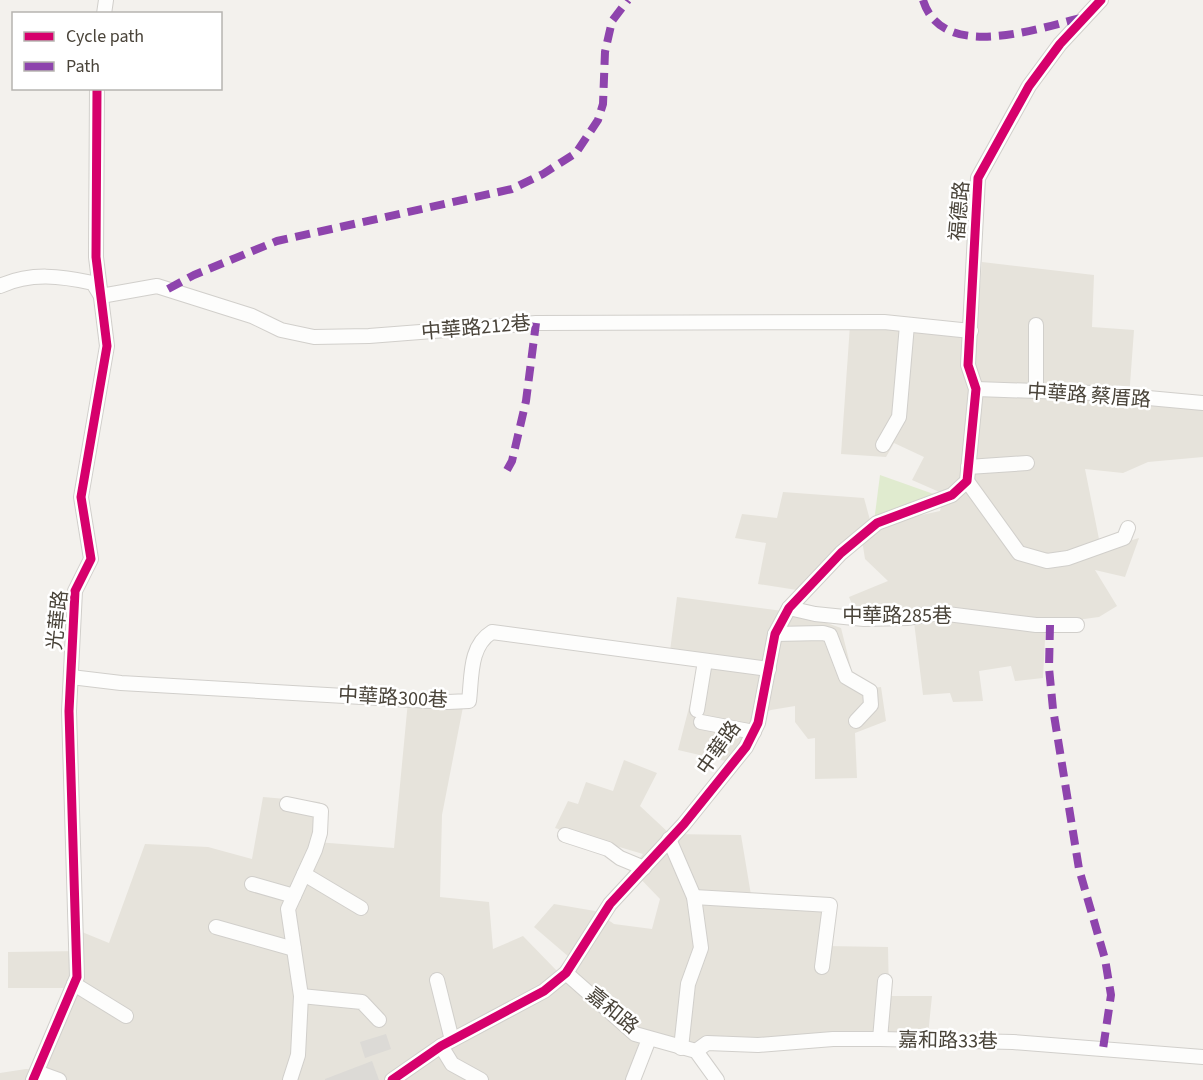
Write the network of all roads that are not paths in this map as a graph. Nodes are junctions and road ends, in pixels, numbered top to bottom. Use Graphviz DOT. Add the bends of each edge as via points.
graph roads {
  1 [pos="1101,0"];
  2 [pos="97,90"];
  3 [pos="0,286"];
  4 [pos="101,296"];
  5 [pos="907,325"];
  6 [pos="1036,325"];
  7 [pos="971,331"];
  8 [pos="976,389"];
  9 [pos="1036,392"];
  10 [pos="1203,403"];
  11 [pos="884,445"];
  12 [pos="1027,463"];
  13 [pos="967,474"];
  14 [pos="1128,528"];
  15 [pos="789,608"];
  16 [pos="1077,625"];
  17 [pos="775,634"];
  18 [pos="705,660"];
  19 [pos="769,669"];
  20 [pos="71,677"];
  21 [pos="856,720"];
  22 [pos="754,732"];
  23 [pos="287,804"];
  24 [pos="565,835"];
  25 [pos="669,839"];
  26 [pos="644,868"];
  27 [pos="304,874"];
  28 [pos="252,884"];
  29 [pos="294,896"];
  30 [pos="694,897"];
  31 [pos="361,908"];
  32 [pos="216,927"];
  33 [pos="294,949"];
  34 [pos="822,967"];
  35 [pos="566,973"];
  36 [pos="437,980"];
  37 [pos="885,981"];
  38 [pos="74,984"];
  39 [pos="301,996"];
  40 [pos="126,1016"];
  41 [pos="379,1020"];
  42 [pos="649,1039"];
  43 [pos="880,1039"];
  44 [pos="447,1043"];
  45 [pos="681,1048"];
  46 [pos="696,1051"];
  47 [pos="1203,1056"];
  48 [pos="35,1076"];
  49 [pos="59,1080"];
  50 [pos="290,1080"];
  51 [pos="392,1080"];
  52 [pos="481,1080"];
  53 [pos="633,1080"];
  54 [pos="717,1080"];
  1 -- 7 [label="street, 福德路" via="1059,44 1029,86 978,178"];
  2 -- 4 [label="street, 光華路" via="96,256"];
  3 -- 4 [label="street" via="41,275 93,283"];
  4 -- 5 [label="street, 中華路212巷" via="157,286 252,316 281,330 314,337 536,322"];
  4 -- 20 [label="street, 光華路" via="106,346 81,497 91,559 75,591"];
  5 -- 7 [label="street, 中華路212巷"];
  5 -- 11 [label="street" via="899,417"];
  6 -- 9 [label="street"];
  7 -- 8 [label="street, 福德路" via="968,364"];
  8 -- 9 [label="street, 中華路 蔡厝路"];
  8 -- 13 [label="street"];
  9 -- 10 [label="street, 中華路 蔡厝路"];
  12 -- 13 [label="street"];
  13 -- 14 [label="street" via="1019,553 1047,561 1068,558 1124,538"];
  13 -- 15 [label="street, 中華路" via="952,495 877,523"];
  15 -- 16 [label="street, 中華路285巷" via="864,619 939,613 1036,625"];
  15 -- 17 [label="street, 中華路"];
  17 -- 19 [label="street, 中華路"];
  17 -- 21 [label="street" via="830,635 846,678 870,691 871,705"];
  18 -- 19 [label="street, 中華路300巷"];
  18 -- 20 [label="street, 中華路300巷" via="492,632 482,638 475,651 470,701 448,702"];
  18 -- 22 [label="street" via="699,716"];
  19 -- 22 [label="street, 中華路"];
  20 -- 38 [label="street, 光華路" via="77,977"];
  22 -- 25 [label="street, 中華路" via="746,747"];
  23 -- 27 [label="street" via="321,811 320,833"];
  24 -- 26 [label="street" via="608,849"];
  25 -- 26 [label="street, 中華路"];
  25 -- 30 [label="street"];
  26 -- 35 [label="street, 中華路" via="610,904"];
  27 -- 29 [label="street"];
  27 -- 31 [label="street"];
  28 -- 29 [label="street"];
  29 -- 33 [label="street" via="288,909"];
  30 -- 34 [label="street" via="830,905"];
  30 -- 45 [label="street" via="701,948 688,984"];
  32 -- 33 [label="street"];
  33 -- 39 [label="street"];
  35 -- 42 [label="street, 嘉和路" via="635,1034"];
  35 -- 44 [label="street, 中華路" via="544,990"];
  36 -- 44 [label="street"];
  37 -- 43 [label="street"];
  38 -- 40 [label="street"];
  38 -- 48 [label="street, 光華路"];
  39 -- 41 [label="street" via="362,1002"];
  39 -- 50 [label="street" via="298,1054"];
  42 -- 45 [label="street, 嘉和路"];
  42 -- 53 [label="street"];
  43 -- 46 [label="street, 嘉和路33巷" via="707,1043"];
  43 -- 47 [label="street, 嘉和路33巷" via="1013,1042"];
  44 -- 51 [label="street, 中華路"];
  44 -- 52 [label="street" via="452,1064"];
  45 -- 46 [label="street, 嘉和路"];
  46 -- 54 [label="street"];
  48 -- 49 [label="street"];
}
